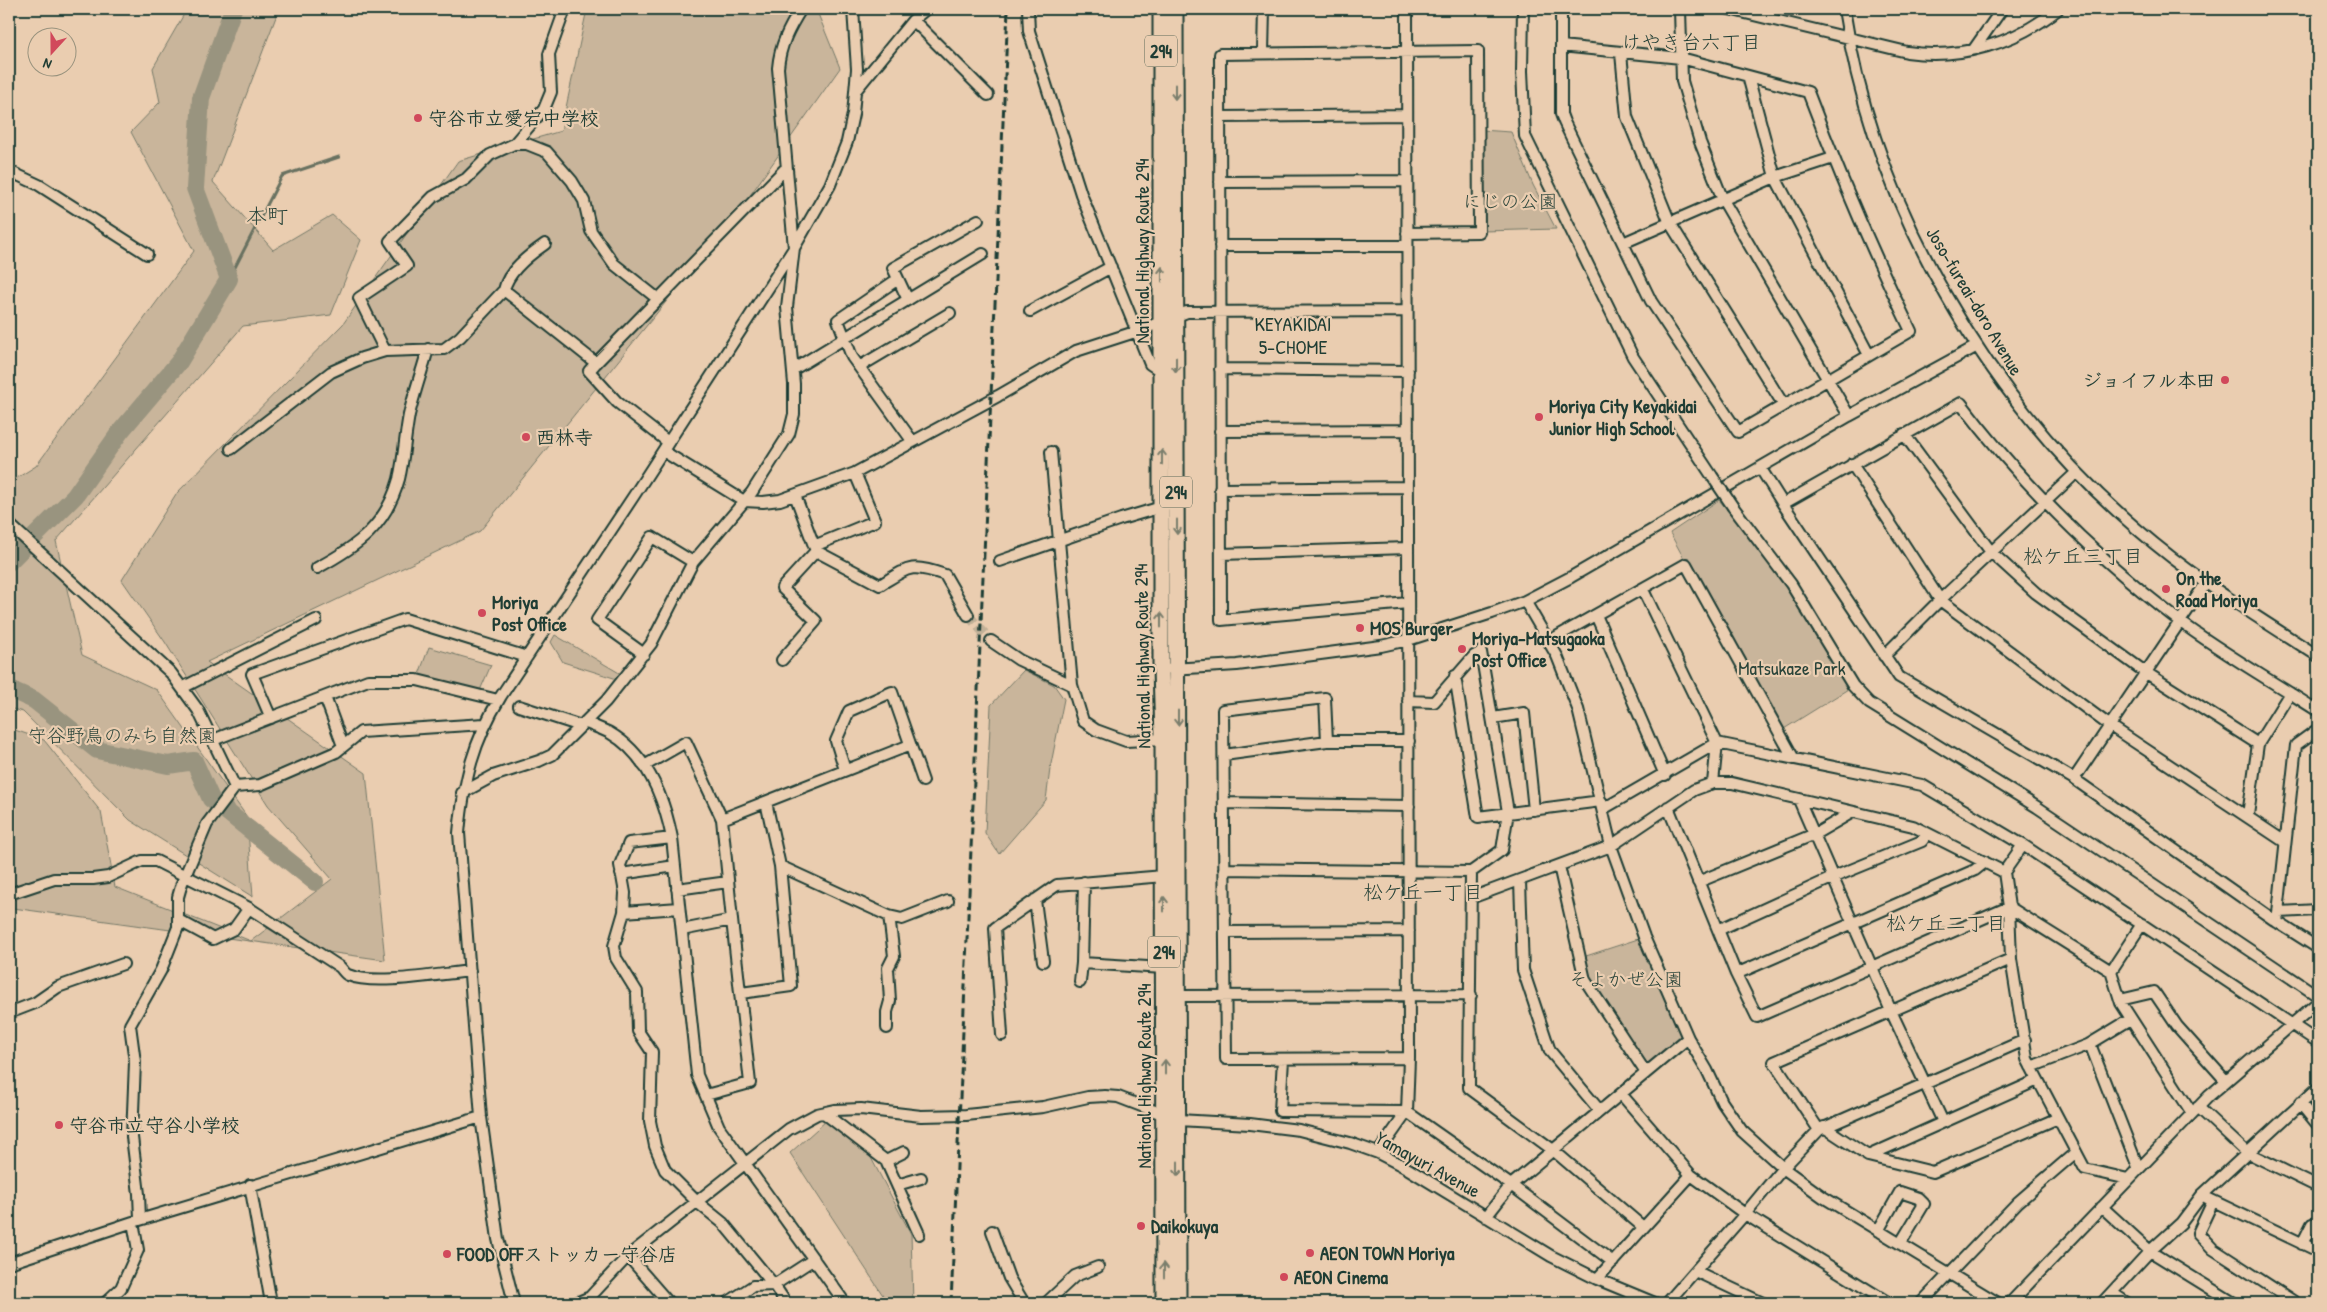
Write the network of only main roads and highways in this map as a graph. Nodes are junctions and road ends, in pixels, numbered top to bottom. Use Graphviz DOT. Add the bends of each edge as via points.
graph roads {
  1 [pos="1161,9"];
  2 [pos="1175,9"];
  3 [pos="1169,506"];
  4 [pos="1171,1118"];
  5 [pos="1164,1303"];
  6 [pos="1178,1303"];
  3 -- 1 [label="highway, National Highway Route 294 / 294, one-way" via="1161,322"];
  2 -- 3 [label="highway, National Highway Route 294 / 294, one-way" via="1175,316"];
  4 -- 3 [label="highway, National Highway Route 294 / 294, one-way" via="1164,968 1161,668"];
  3 -- 4 [label="highway, National Highway Route 294 / 294, one-way" via="1177,669 1178,996"];
  5 -- 4 [label="highway, National Highway Route 294 / 294, one-way"];
  4 -- 6 [label="highway, National Highway Route 294 / 294, one-way"];
}
